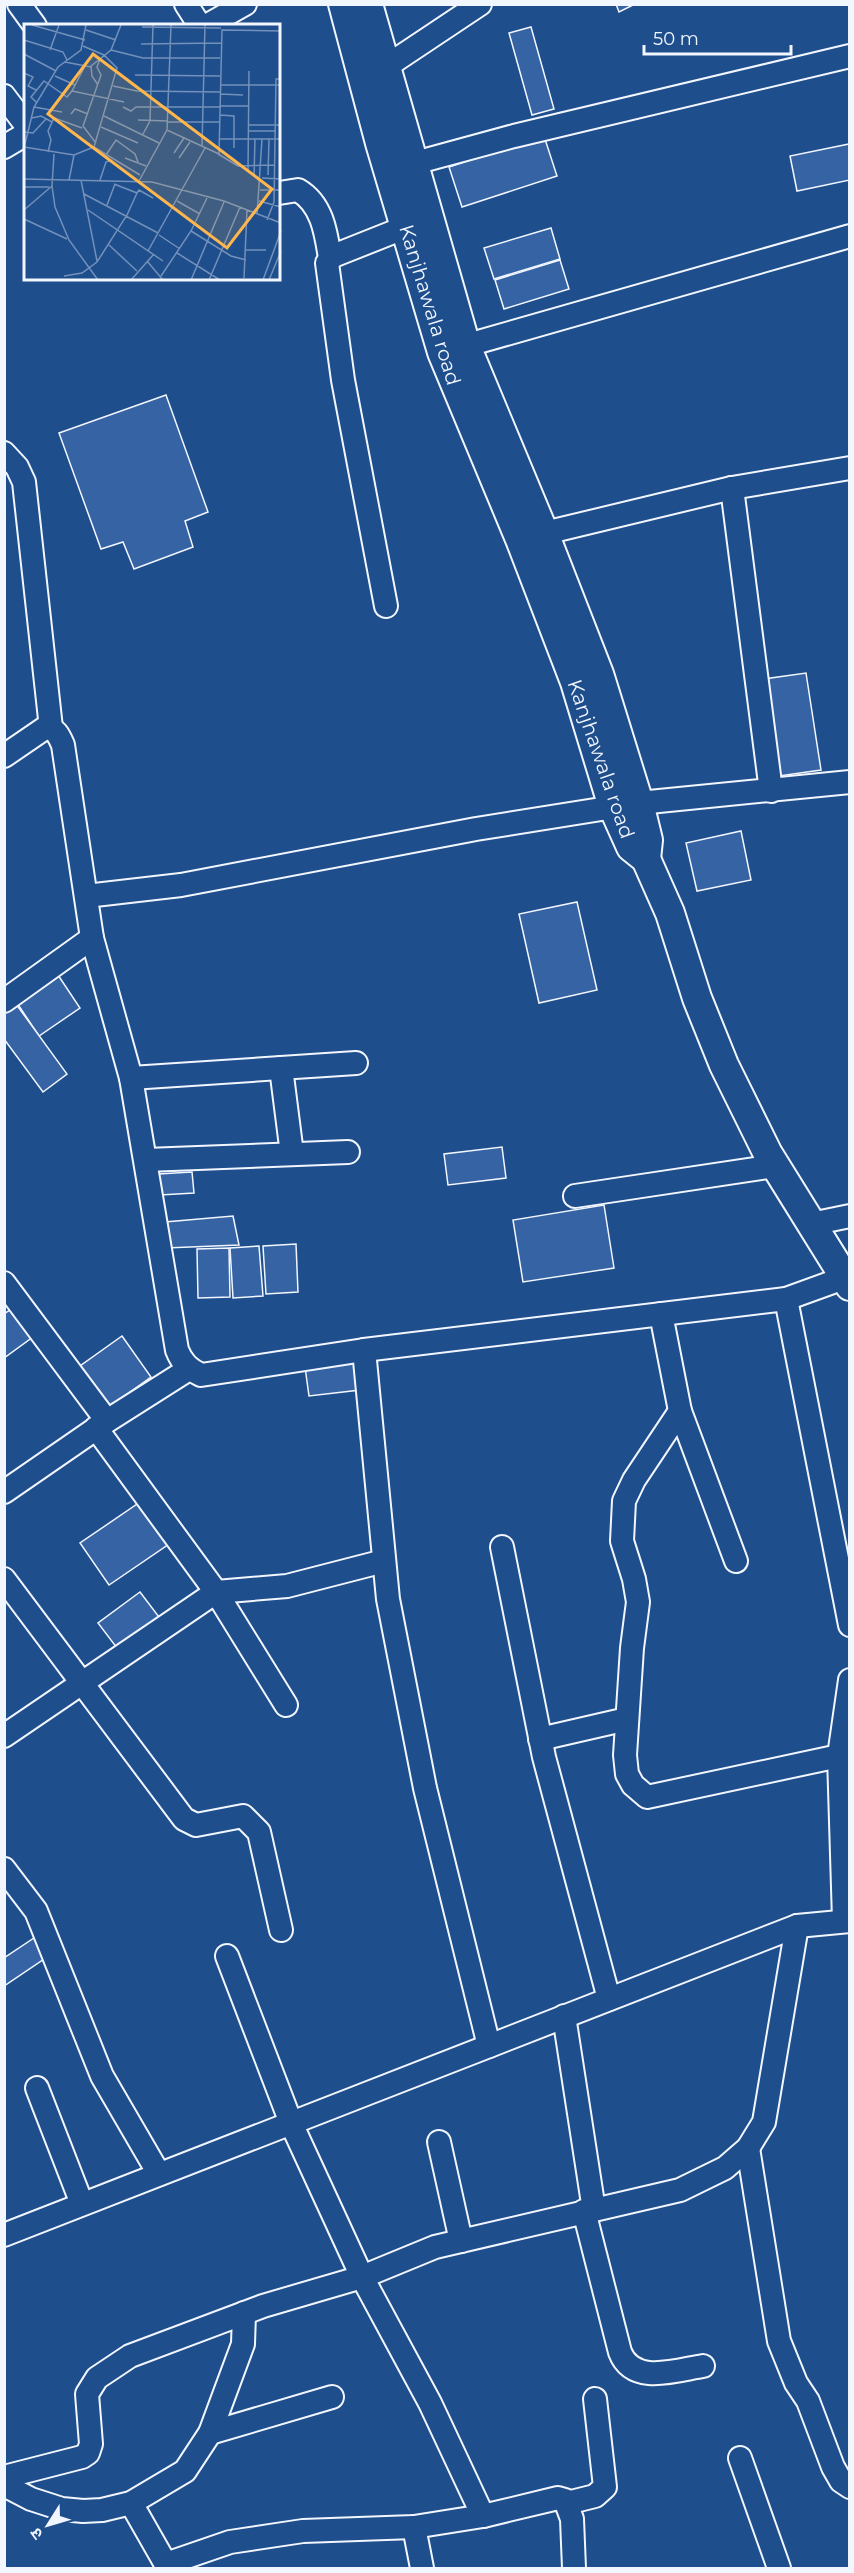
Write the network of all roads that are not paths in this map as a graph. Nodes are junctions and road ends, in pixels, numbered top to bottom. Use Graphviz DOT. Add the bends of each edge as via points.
graph roads {
  1 [pos="20,4"];
  2 [pos="186,4"];
  3 [pos="245,4"];
  4 [pos="343,4"];
  5 [pos="368,4"];
  6 [pos="480,4"];
  7 [pos="34,24"];
  8 [pos="199,24"];
  9 [pos="210,24"];
  10 [pos="849,56"];
  11 [pos="374,75"];
  12 [pos="4,96"];
  13 [pos="24,121"];
  14 [pos="24,135"];
  15 [pos="4,147"];
  16 [pos="402,167"];
  17 [pos="280,193"];
  18 [pos="406,227"];
  19 [pos="849,236"];
  20 [pos="330,258"];
  21 [pos="454,349"];
  22 [pos="4,453"];
  23 [pos="849,468"];
  24 [pos="732,488"];
  25 [pos="532,536"];
  26 [pos="386,606"];
  27 [pos="51,728"];
  28 [pos="4,756"];
  29 [pos="849,782"];
  30 [pos="771,791"];
  31 [pos="626,805"];
  32 [pos="87,896"];
  33 [pos="92,938"];
  34 [pos="4,1001"];
  35 [pos="356,1063"];
  36 [pos="281,1068"];
  37 [pos="131,1078"];
  38 [pos="348,1152"];
  39 [pos="292,1154"];
  40 [pos="146,1160"];
  41 [pos="775,1166"];
  42 [pos="575,1196"];
  43 [pos="849,1216"];
  44 [pos="811,1224"];
  45 [pos="847,1282"];
  46 [pos="4,1283"];
  47 [pos="786,1299"];
  48 [pos="661,1314"];
  49 [pos="364,1350"];
  50 [pos="189,1370"];
  51 [pos="680,1411"];
  52 [pos="102,1424"];
  53 [pos="4,1492"];
  54 [pos="502,1547"];
  55 [pos="384,1561"];
  56 [pos="736,1561"];
  57 [pos="4,1579"];
  58 [pos="216,1592"];
  59 [pos="849,1625"];
  60 [pos="849,1680"];
  61 [pos="82,1684"];
  62 [pos="286,1705"];
  63 [pos="627,1719"];
  64 [pos="4,1736"];
  65 [pos="540,1739"];
  66 [pos="839,1756"];
  67 [pos="4,1869"];
  68 [pos="847,1920"];
  69 [pos="797,1926"];
  70 [pos="281,1930"];
  71 [pos="227,1956"];
  72 [pos="609,1999"];
  73 [pos="564,2016"];
  74 [pos="489,2046"];
  75 [pos="37,2088"];
  76 [pos="291,2123"];
  77 [pos="439,2142"];
  78 [pos="748,2148"];
  79 [pos="159,2174"];
  80 [pos="82,2204"];
  81 [pos="589,2210"];
  82 [pos="4,2235"];
  83 [pos="461,2241"];
  84 [pos="362,2277"];
  85 [pos="244,2313"];
  86 [pos="703,2366"];
  87 [pos="332,2397"];
  88 [pos="595,2399"];
  89 [pos="210,2433"];
  90 [pos="740,2458"];
  91 [pos="4,2477"];
  92 [pos="4,2485"];
  93 [pos="849,2487"];
  94 [pos="131,2503"];
  95 [pos="567,2503"];
  96 [pos="483,2516"];
  97 [pos="414,2527"];
  98 [pos="167,2566"];
  99 [pos="422,2568"];
  100 [pos="574,2568"];
  101 [pos="779,2568"];
  1 -- 7 [label="street"];
  2 -- 8 [label="street"];
  3 -- 9 [label="street"];
  4 -- 11 [label="main road, Kanjhawala road"];
  5 -- 11 [label="main road, Kanjhawala road"];
  6 -- 11 [label="street"];
  10 -- 16 [label="street" via="514,136"];
  11 -- 16 [label="main road, Kanjhawala road"];
  12 -- 13 [label="street"];
  14 -- 15 [label="street"];
  16 -- 18 [label="main road, Kanjhawala road"];
  16 -- 21 [label="main road, Kanjhawala road"];
  17 -- 20 [label="street" via="298,190 316,206"];
  18 -- 20 [label="street"];
  18 -- 21 [label="main road, Kanjhawala road"];
  19 -- 21 [label="street"];
  20 -- 26 [label="street" via="327,263 343,380"];
  21 -- 25 [label="main road, Kanjhawala road"];
  22 -- 27 [label="street" via="24,482"];
  23 -- 24 [label="street"];
  24 -- 25 [label="street"];
  24 -- 30 [label="street"];
  25 -- 31 [label="main road, Kanjhawala road" via="599,674"];
  27 -- 28 [label="street" via="35,733"];
  27 -- 32 [label="street" via="63,745"];
  29 -- 30 [label="street"];
  30 -- 31 [label="street"];
  31 -- 32 [label="street" via="181,885"];
  31 -- 41 [label="main road, Kanjhawala road" via="648,840 646,859 670,913 697,998 724,1065"];
  32 -- 33 [label="street"];
  33 -- 34 [label="street"];
  33 -- 37 [label="street"];
  35 -- 36 [label="street"];
  36 -- 37 [label="street"];
  36 -- 39 [label="street"];
  37 -- 40 [label="street"];
  38 -- 39 [label="street"];
  39 -- 40 [label="street"];
  40 -- 50 [label="street" via="177,1350"];
  41 -- 42 [label="street"];
  41 -- 44 [label="main road"];
  43 -- 44 [label="street"];
  44 -- 45 [label="main road"];
  45 -- 47 [label="street"];
  46 -- 52 [label="street"];
  47 -- 48 [label="street"];
  47 -- 59 [label="street"];
  48 -- 49 [label="street"];
  48 -- 51 [label="street"];
  49 -- 50 [label="street" via="201,1375"];
  49 -- 55 [label="street"];
  50 -- 52 [label="street"];
  51 -- 56 [label="street"];
  51 -- 63 [label="street" via="633,1480 624,1501 622,1541 638,1602"];
  52 -- 53 [label="street"];
  52 -- 58 [label="street"];
  54 -- 65 [label="street"];
  55 -- 58 [label="street" via="287,1586"];
  55 -- 74 [label="street" via="425,1788"];
  57 -- 61 [label="street"];
  58 -- 61 [label="street"];
  58 -- 62 [label="street"];
  60 -- 66 [label="street"];
  61 -- 64 [label="street"];
  61 -- 70 [label="street" via="184,1819 196,1825 243,1816 259,1832"];
  63 -- 65 [label="street"];
  63 -- 66 [label="street" via="627,1774 647,1797"];
  65 -- 72 [label="street"];
  66 -- 68 [label="street"];
  67 -- 79 [label="street" via="36,1911 102,2076"];
  68 -- 69 [label="street"];
  69 -- 72 [label="street"];
  69 -- 78 [label="street" via="764,2122"];
  71 -- 76 [label="street"];
  72 -- 73 [label="street"];
  73 -- 74 [label="street"];
  73 -- 81 [label="street"];
  74 -- 76 [label="street"];
  75 -- 80 [label="street"];
  76 -- 79 [label="street"];
  76 -- 84 [label="street"];
  77 -- 83 [label="street"];
  78 -- 81 [label="street" via="725,2168 680,2190"];
  78 -- 93 [label="street" via="779,2341 795,2383 808,2401 833,2467"];
  79 -- 80 [label="street"];
  80 -- 82 [label="street"];
  81 -- 83 [label="street"];
  81 -- 86 [label="street" via="620,2352 628,2365 650,2374"];
  83 -- 84 [label="street" via="435,2247"];
  84 -- 85 [label="street"];
  84 -- 96 [label="street" via="430,2403"];
  85 -- 89 [label="street" via="243,2344"];
  85 -- 91 [label="street" via="130,2356 97,2378 87,2394 91,2444 88,2453"];
  87 -- 89 [label="street"];
  88 -- 95 [label="street" via="605,2487 595,2496"];
  89 -- 94 [label="street" via="185,2471"];
  90 -- 101 [label="street"];
  92 -- 94 [label="street" via="62,2509 102,2510"];
  94 -- 98 [label="street"];
  95 -- 96 [label="street" via="558,2498"];
  95 -- 100 [label="street" via="572,2519"];
  96 -- 97 [label="street"];
  97 -- 98 [label="street" via="303,2531 230,2542"];
  97 -- 99 [label="street"];
}
